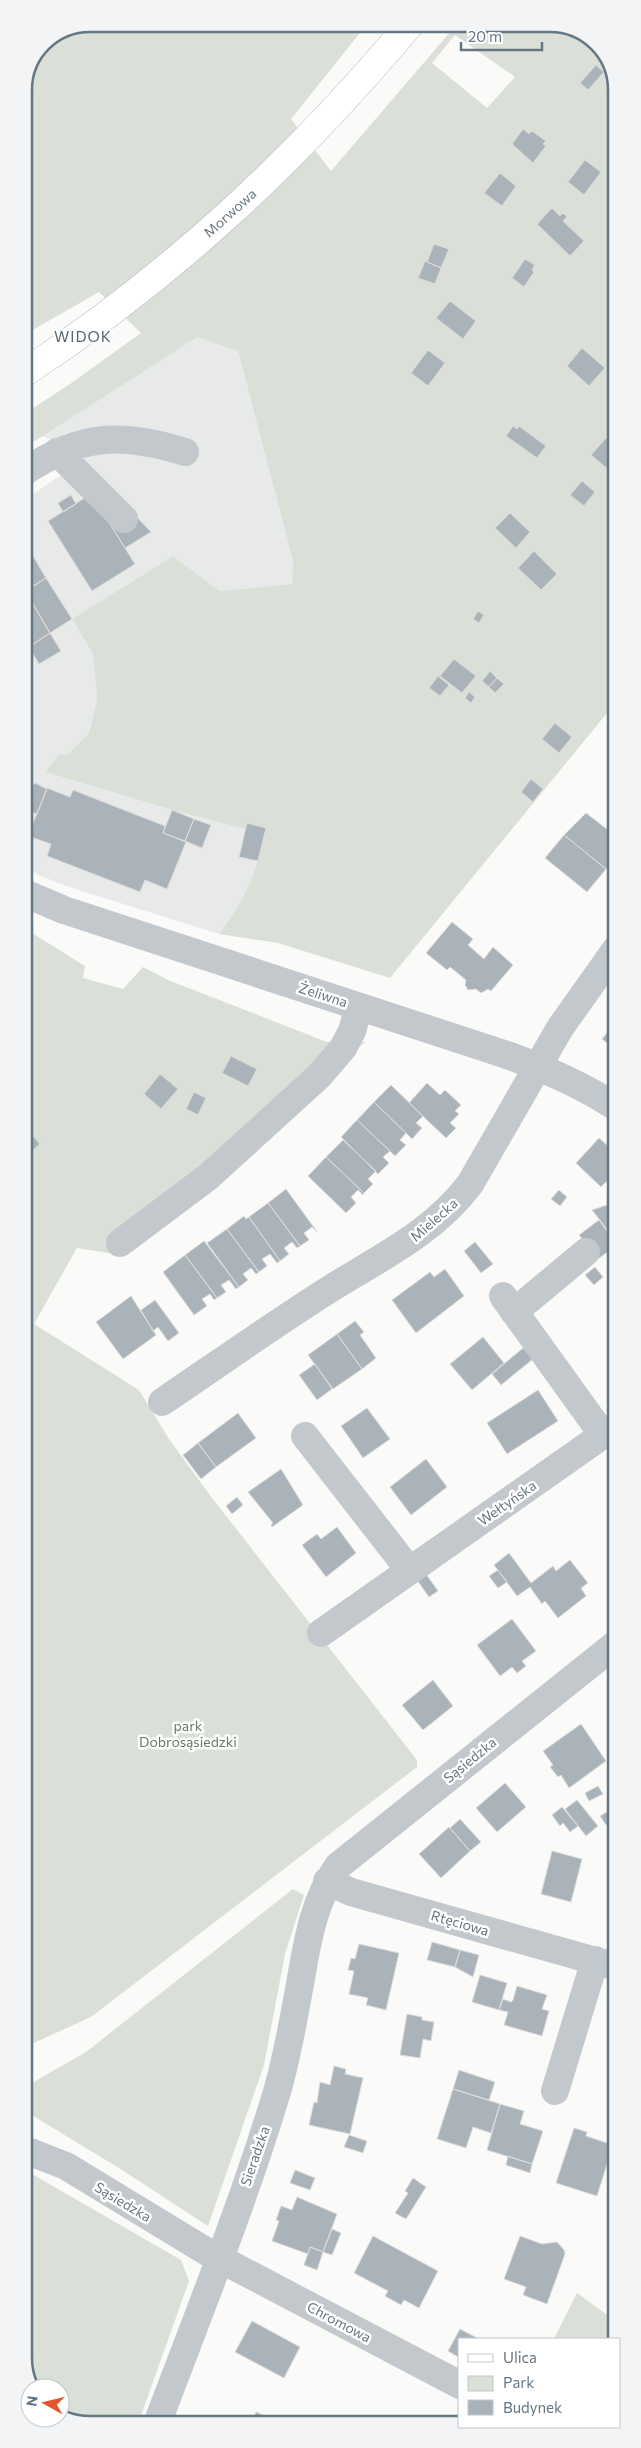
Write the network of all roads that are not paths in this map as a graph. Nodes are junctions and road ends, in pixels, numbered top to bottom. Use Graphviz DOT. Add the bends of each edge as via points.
graph roads {
  1 [pos="402,33"];
  2 [pos="32,367"];
  3 [pos="63,449"];
  4 [pos="184,452"];
  5 [pos="32,467"];
  6 [pos="124,519"];
  7 [pos="32,896"];
  8 [pos="608,960"];
  9 [pos="359,1007"];
  10 [pos="538,1067"];
  11 [pos="608,1102"];
  12 [pos="120,1243"];
  13 [pos="586,1252"];
  14 [pos="162,1402"];
  15 [pos="608,1428"];
  16 [pos="608,1431"];
  17 [pos="305,1436"];
  18 [pos="410,1570"];
  19 [pos="321,1633"];
  20 [pos="608,1651"];
  21 [pos="328,1881"];
  22 [pos="606,1964"];
  23 [pos="556,2091"];
  24 [pos="32,2153"];
  25 [pos="219,2258"];
  26 [pos="458,2384"];
  27 [pos="160,2415"];
  1 -- 2 [label="main road, Morwowa" via="320,128 215,228 118,308"];
  3 -- 4 [label="street" via="116,439 163,445"];
  3 -- 5 [label="street"];
  3 -- 6 [label="street"];
  7 -- 9 [label="street, Żeliwna" via="64,910"];
  8 -- 10 [label="street, Mielecka" via="560,1028"];
  9 -- 10 [label="street, Żeliwna"];
  9 -- 12 [label="street" via="343,1048 319,1076 208,1177"];
  10 -- 11 [label="street, Żeliwna"];
  10 -- 14 [label="street, Mielecka" via="470,1184 444,1215 392,1254 331,1288"];
  13 -- 15 [label="street, Wełtyńska" via="509,1304"];
  16 -- 18 [label="street, Wełtyńska"];
  17 -- 18 [label="street"];
  18 -- 19 [label="street, Wełtyńska"];
  20 -- 21 [label="street, Sąsiedzka" via="338,1866"];
  21 -- 22 [label="street, Rtęciowa" via="352,1892"];
  21 -- 25 [label="street, Sieradzka" via="319,1897 307,1945 288,2050 276,2095"];
  22 -- 23 [label="street, Rtęciowa"];
  24 -- 25 [label="street, Sąsiedzka" via="66,2166"];
  25 -- 26 [label="street, Chromowa"];
  25 -- 27 [label="street, Sieradzka"];
}
